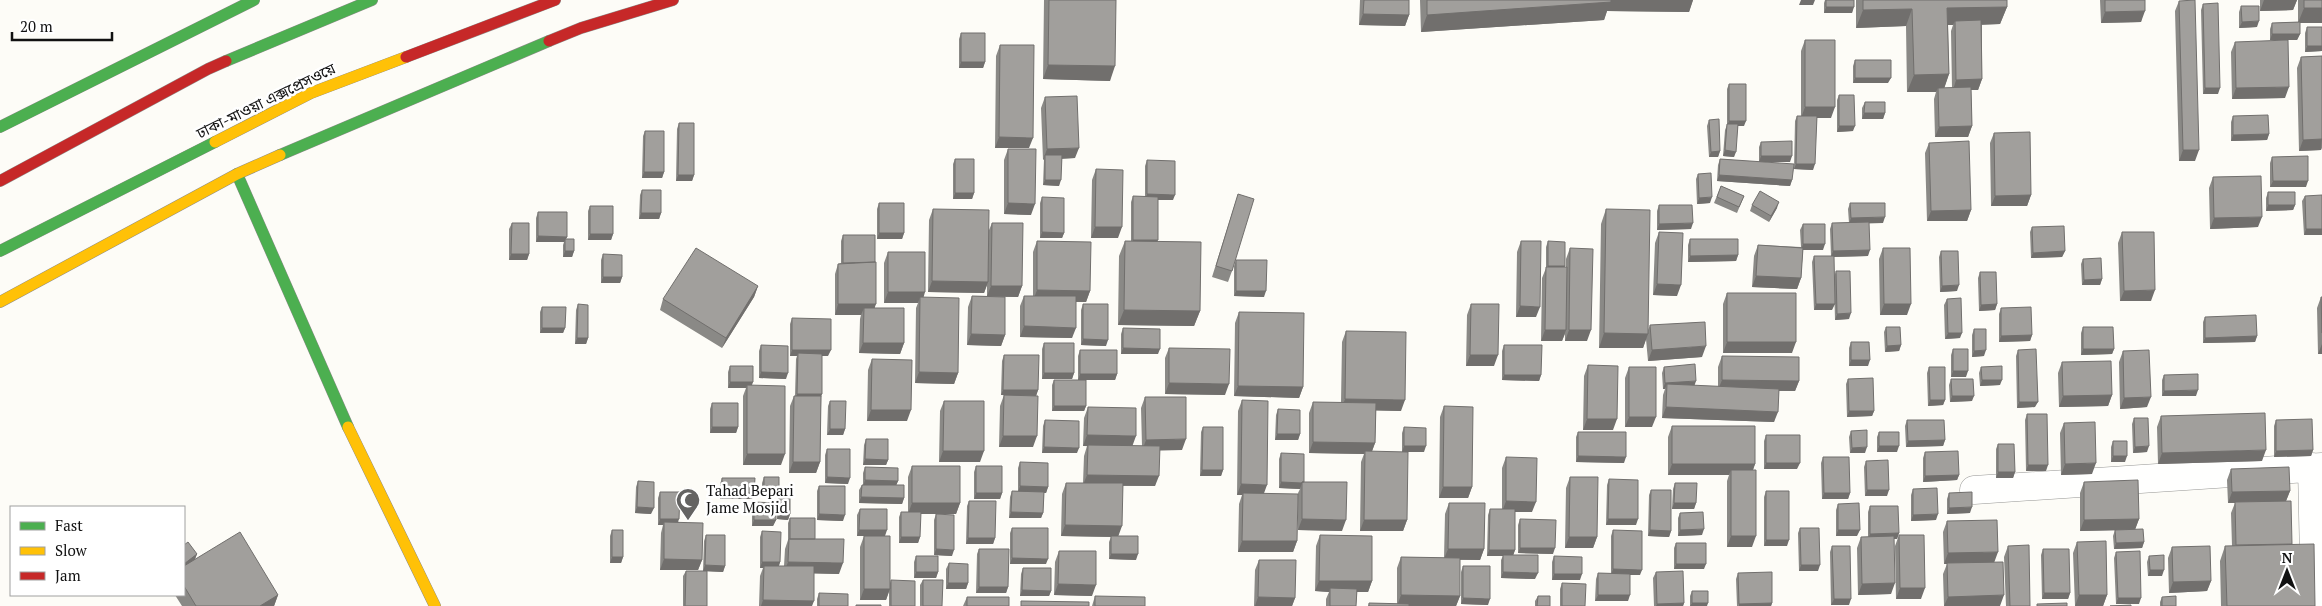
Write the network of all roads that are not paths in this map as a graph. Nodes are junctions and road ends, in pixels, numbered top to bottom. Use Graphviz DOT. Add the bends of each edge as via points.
graph roads {
  1 [pos="254,0"];
  2 [pos="372,0"];
  3 [pos="554,0"];
  4 [pos="673,0"];
  5 [pos="0,127"];
  6 [pos="237,174"];
  7 [pos="0,181"];
  8 [pos="0,251"];
  9 [pos="0,302"];
  10 [pos="2317,467"];
  11 [pos="1974,490"];
  12 [pos="435,606"];
  13 [pos="2315,606"];
  1 -- 5 [label="main road"];
  2 -- 7 [label="main road" via="208,70"];
  3 -- 8 [label="main road, ঢাকা-মাওয়া এক্সপ্রেসওয়ে" via="311,93"];
  4 -- 6 [label="main road" via="581,28"];
  6 -- 9 [label="main road"];
  6 -- 12 [label="main road" via="348,426"];
  10 -- 11 [label="street"];
  10 -- 13 [label="street"];
}
